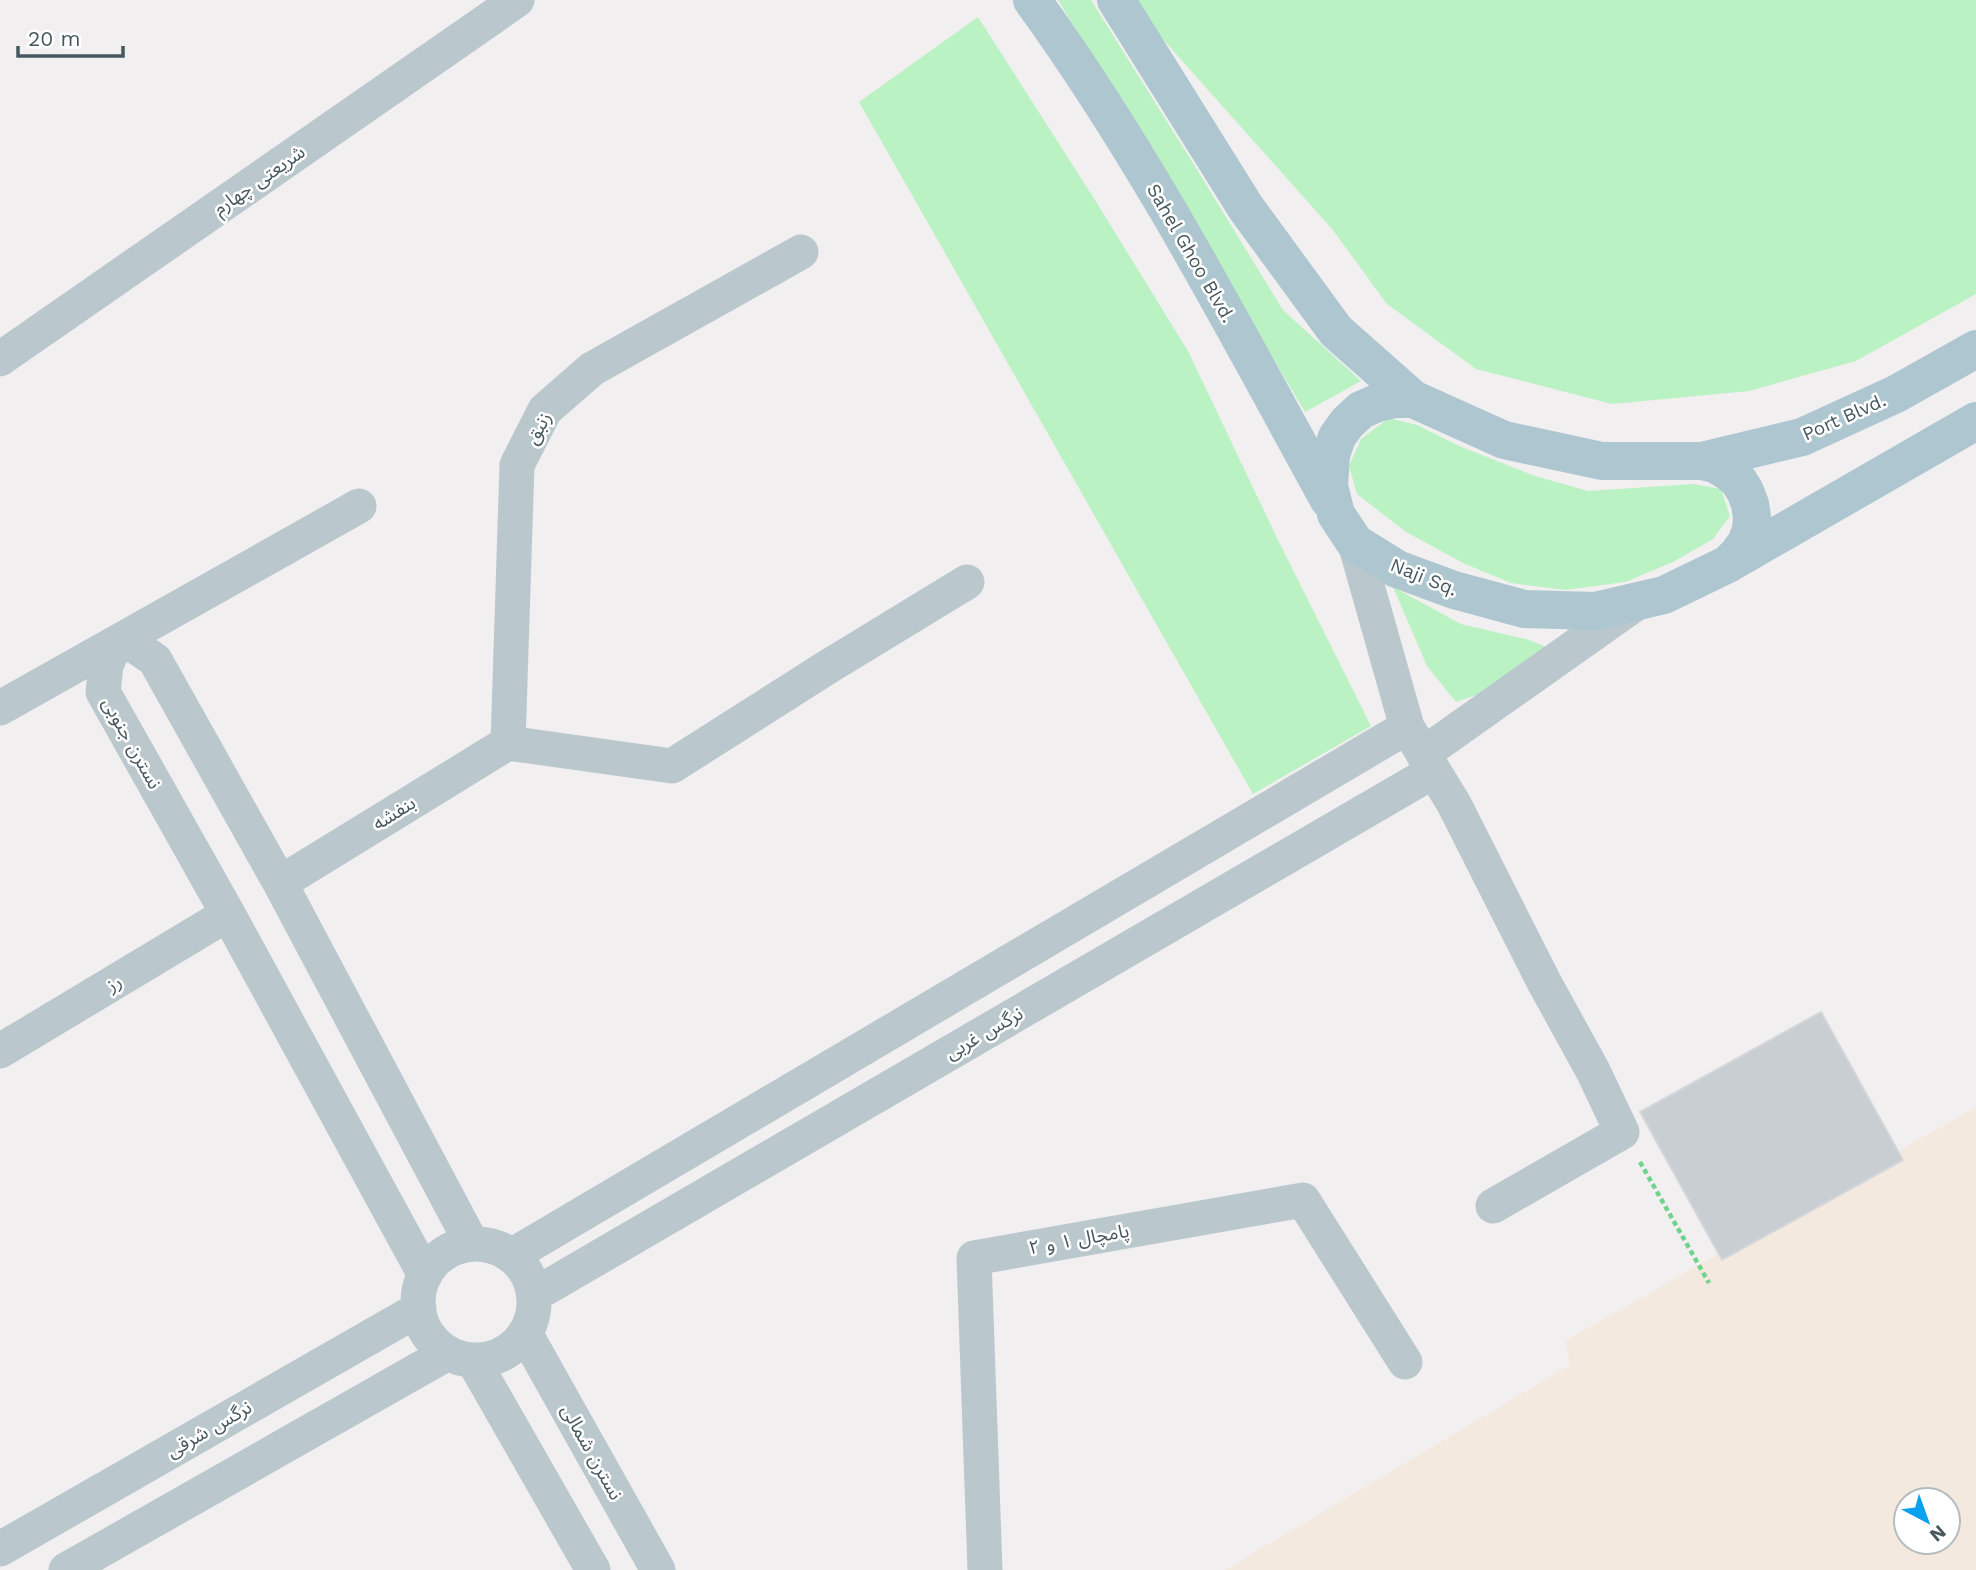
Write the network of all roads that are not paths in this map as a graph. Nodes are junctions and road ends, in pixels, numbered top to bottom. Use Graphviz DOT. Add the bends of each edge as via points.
graph roads {
  1 [pos="517,0"];
  2 [pos="1032,0"];
  3 [pos="1116,0"];
  4 [pos="801,252"];
  5 [pos="1976,349"];
  6 [pos="0,359"];
  7 [pos="1413,400"];
  8 [pos="1976,421"];
  9 [pos="1702,461"];
  10 [pos="359,506"];
  11 [pos="1345,528"];
  12 [pos="1728,564"];
  13 [pos="967,582"];
  14 [pos="1640,601"];
  15 [pos="116,643"];
  16 [pos="0,708"];
  17 [pos="508,743"];
  18 [pos="1421,751"];
  19 [pos="280,883"];
  20 [pos="228,914"];
  21 [pos="0,1051"];
  22 [pos="1493,1206"];
  23 [pos="472,1244"];
  24 [pos="511,1255"];
  25 [pos="425,1275"];
  26 [pos="534,1295"];
  27 [pos="419,1309"];
  28 [pos="525,1333"];
  29 [pos="461,1356"];
  30 [pos="1405,1362"];
  31 [pos="0,1549"];
  32 [pos="66,1570"];
  33 [pos="593,1570"];
  34 [pos="658,1570"];
  35 [pos="985,1570"];
  1 -- 6 [label="street, شریعتی چهارم"];
  2 -- 11 [label="main road, Sahel Ghoo Blvd." via="1068,49 1188,243"];
  3 -- 7 [label="main road" via="1246,208 1336,331"];
  4 -- 17 [label="street, زنبق" via="592,369 545,411 517,465"];
  5 -- 9 [label="main road, Port Blvd." via="1896,394 1802,437"];
  7 -- 9 [label="main road, Naji Sq." via="1504,440 1602,461"];
  7 -- 11 [label="main road, Naji Sq." via="1377,402 1361,410 1337,438 1329,486"];
  8 -- 12 [label="main road"];
  9 -- 12 [label="main road, Naji Sq." via="1738,480 1750,504 1751,530"];
  10 -- 15 [label="street"];
  11 -- 14 [label="main road, Naji Sq." via="1397,569 1524,609 1595,611"];
  11 -- 18 [label="street"];
  12 -- 14 [label="main road, Naji Sq." via="1664,595"];
  13 -- 17 [label="street" via="672,766"];
  14 -- 18 [label="street"];
  15 -- 16 [label="street"];
  15 -- 19 [label="street" via="135,646 155,660"];
  15 -- 20 [label="street, نسترن جنوبی" via="106,665 103,692"];
  17 -- 19 [label="street, بنفشه"];
  18 -- 22 [label="street" via="1454,804 1622,1132"];
  18 -- 24 [label="street"];
  18 -- 26 [label="street, نرگس غربی"];
  19 -- 23 [label="street"];
  20 -- 21 [label="street, رز"];
  20 -- 25 [label="street, نسترن جنوبی"];
  23 -- 24 [label="street" via="493,1246"];
  23 -- 25 [label="street" via="444,1253"];
  24 -- 26 [label="street" via="523,1266"];
  25 -- 27 [label="street"];
  26 -- 28 [label="street" via="533,1315"];
  27 -- 29 [label="street" via="433,1342"];
  27 -- 31 [label="street, نرگس شرقی"];
  28 -- 29 [label="street" via="511,1348 493,1357"];
  28 -- 34 [label="street, نسترن شمالی"];
  29 -- 32 [label="street"];
  29 -- 33 [label="street"];
  30 -- 35 [label="street, پامچال ۱ و ۲" via="1303,1200 974,1258"];
}
